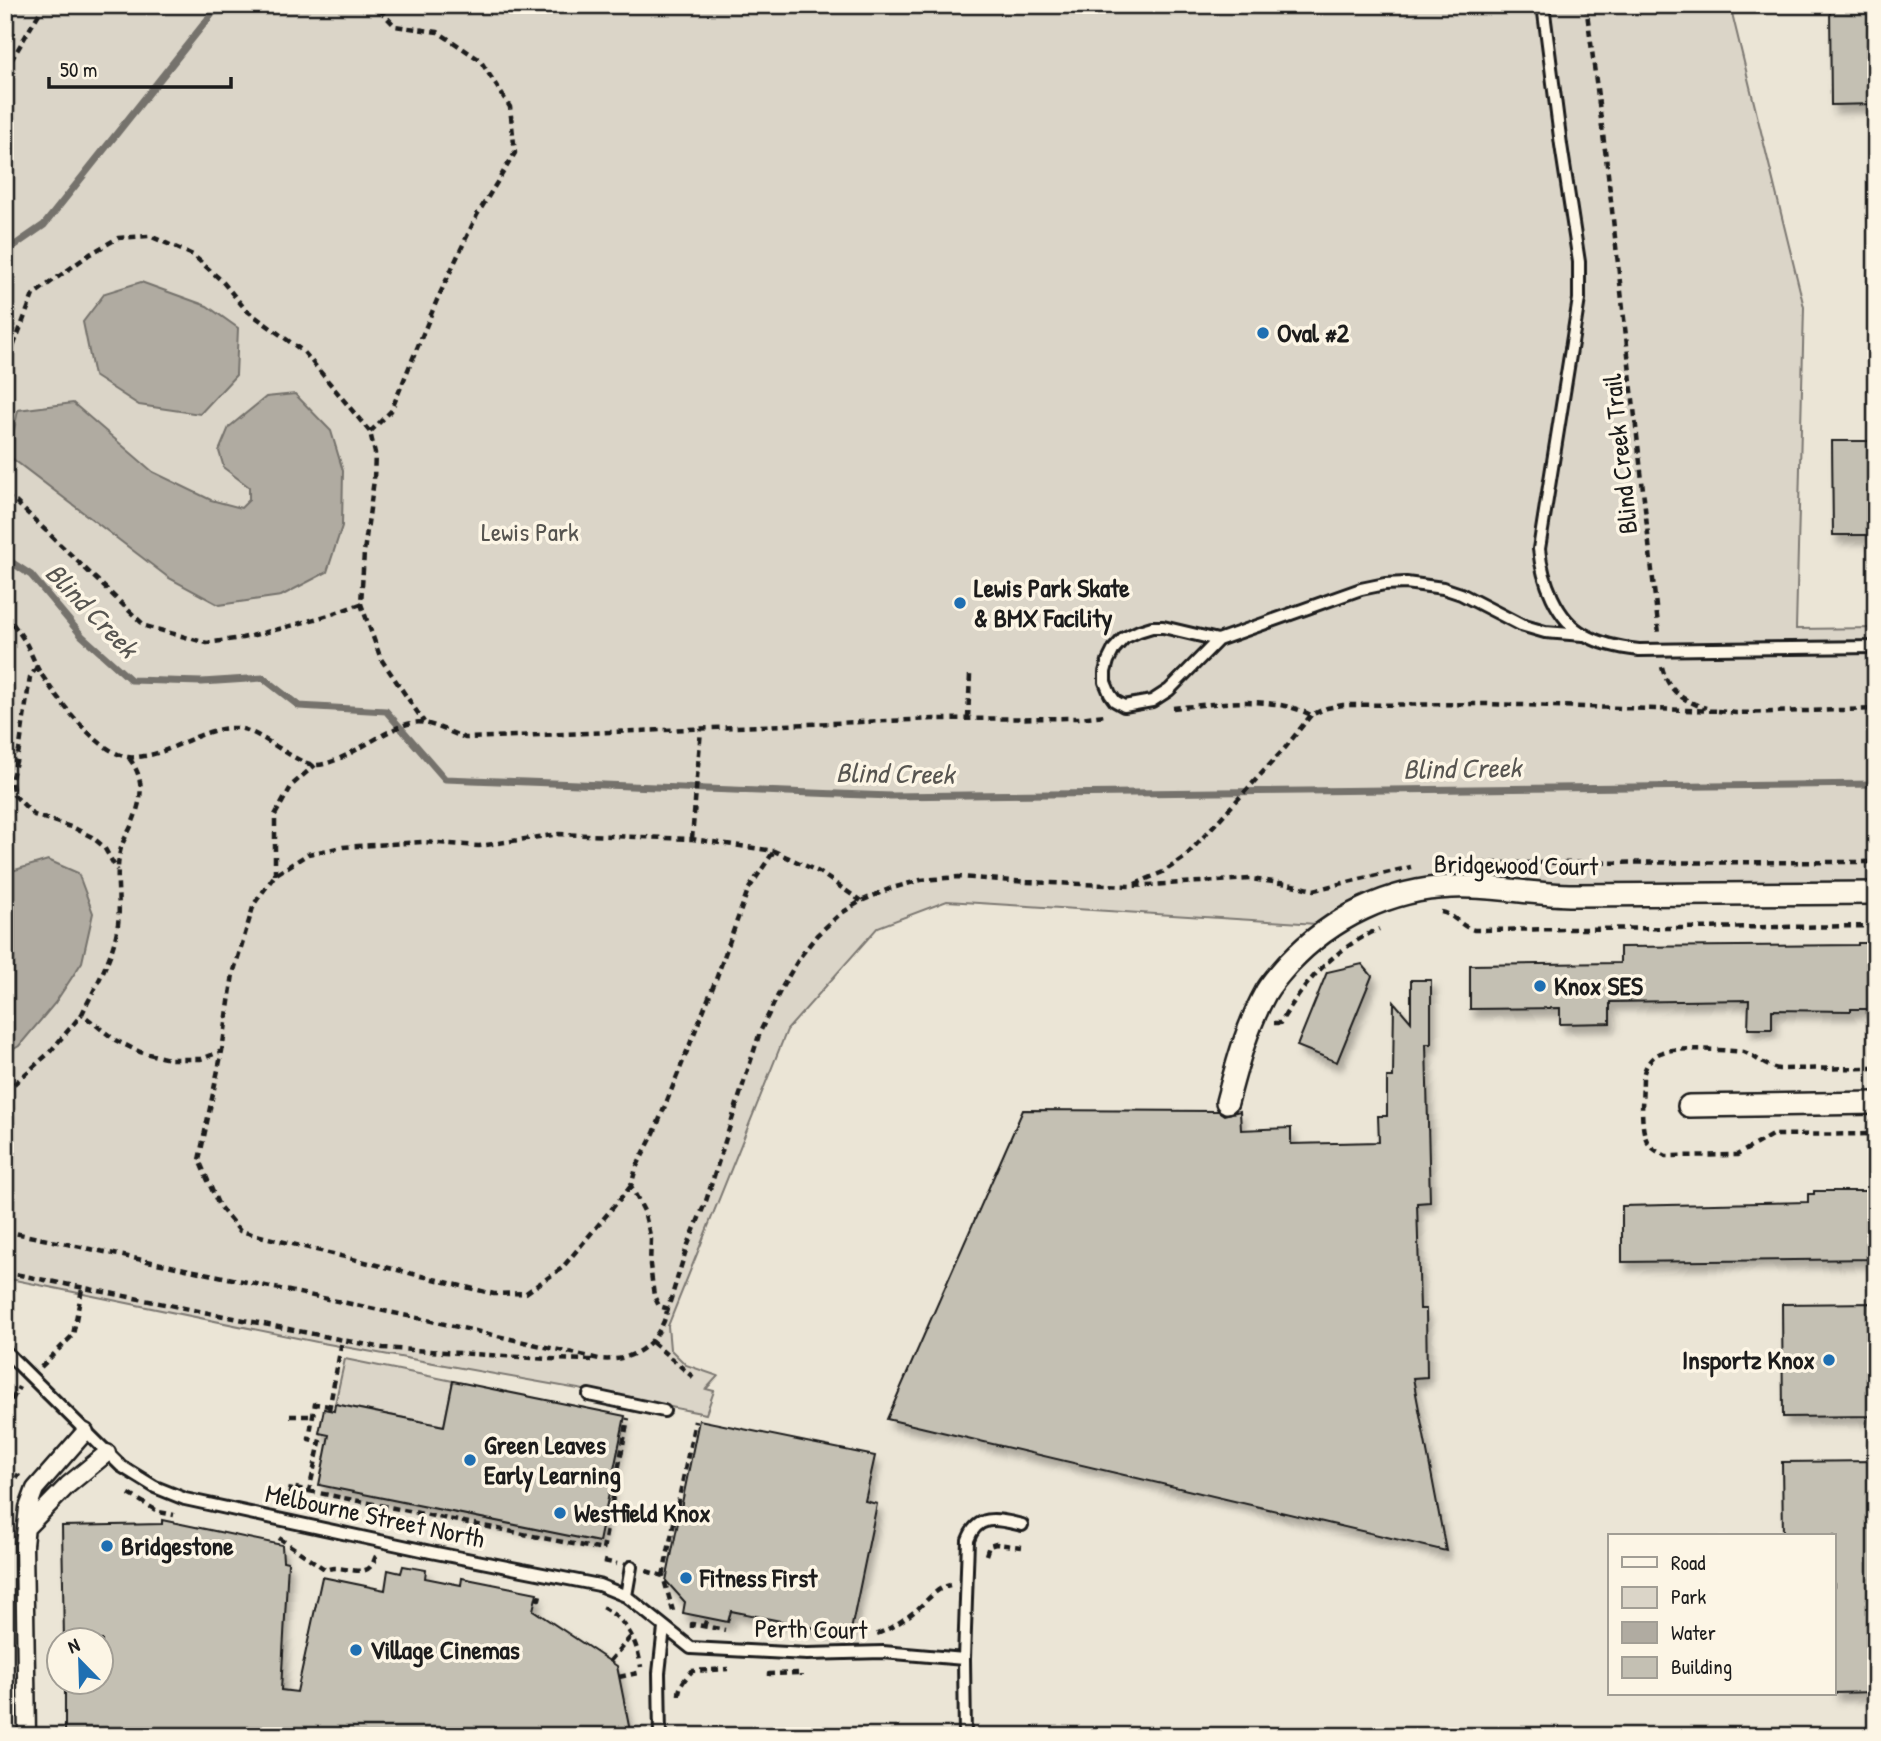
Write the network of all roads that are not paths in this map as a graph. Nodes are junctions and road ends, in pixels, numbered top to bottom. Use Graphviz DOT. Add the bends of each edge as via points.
graph roads {
  1 [pos="1544,5"];
  2 [pos="1583,635"];
  3 [pos="1218,640"];
  4 [pos="1876,647"];
  5 [pos="1876,893"];
  6 [pos="1227,1102"];
  7 [pos="1876,1103"];
  8 [pos="1689,1106"];
  9 [pos="5,1350"];
  10 [pos="589,1395"];
  11 [pos="664,1411"];
  12 [pos="85,1432"];
  13 [pos="107,1453"];
  14 [pos="1022,1525"];
  15 [pos="27,1527"];
  16 [pos="631,1567"];
  17 [pos="626,1596"];
  18 [pos="664,1628"];
  19 [pos="964,1659"];
  20 [pos="27,1736"];
  21 [pos="660,1736"];
  22 [pos="965,1736"];
  1 -- 2 [label="lane" via="1580,280 1539,549 1555,602"];
  2 -- 3 [label="lane" via="1535,630 1461,594 1406,583 1361,589"];
  2 -- 4 [label="lane" via="1625,648 1661,650"];
  3 -- 3 [label="lane" via="1152,701 1124,706 1110,694 1105,672 1124,638 1163,627"];
  5 -- 6 [label="street, Bridgewood Court" via="1569,895 1457,887 1400,896 1333,925 1283,970 1255,1013"];
  7 -- 8 [label="street"];
  9 -- 12 [label="lane, Melbourne Street North"];
  10 -- 11 [label="lane"];
  12 -- 13 [label="lane, Melbourne Street North"];
  12 -- 15 [label="street" via="34,1489"];
  13 -- 15 [label="street"];
  13 -- 17 [label="lane, Melbourne Street North" via="139,1478 171,1494 599,1585"];
  14 -- 19 [label="lane" via="992,1519 971,1532"];
  15 -- 20 [label="street"];
  16 -- 17 [label="lane"];
  17 -- 18 [label="lane, Melbourne Street North"];
  18 -- 19 [label="lane, Perth Court" via="691,1648 807,1654 883,1652"];
  18 -- 21 [label="lane"];
  19 -- 22 [label="lane"];
}
